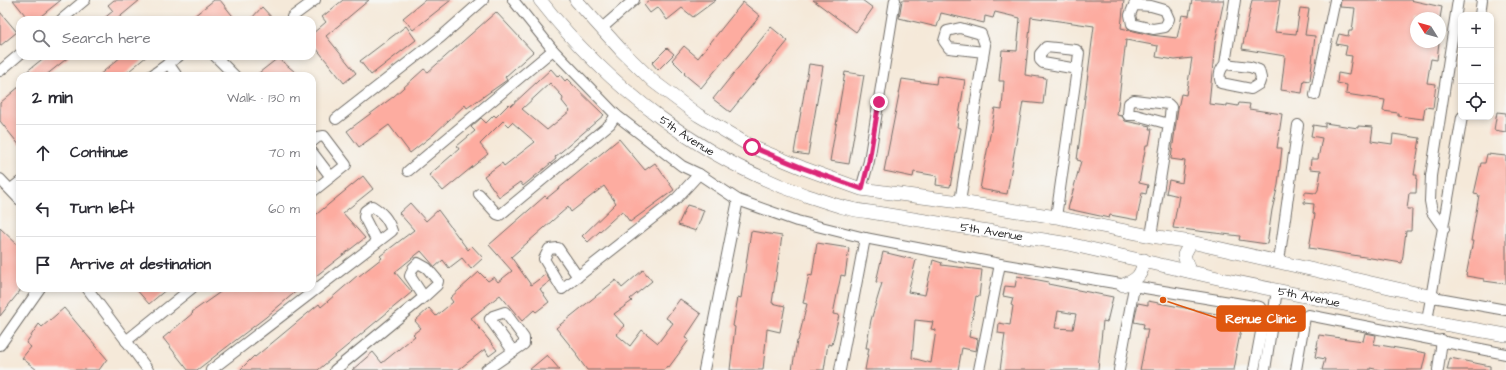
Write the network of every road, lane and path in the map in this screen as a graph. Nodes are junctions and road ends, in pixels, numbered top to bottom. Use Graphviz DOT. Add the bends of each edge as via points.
graph roads {
  1 [pos="85,0"];
  2 [pos="315,0"];
  3 [pos="483,0"];
  4 [pos="513,0"];
  5 [pos="540,0"];
  6 [pos="576,0"];
  7 [pos="634,0"];
  8 [pos="895,0"];
  9 [pos="1234,0"];
  10 [pos="1335,0"];
  11 [pos="1458,0"];
  12 [pos="1482,0"];
  13 [pos="1480,12"];
  14 [pos="66,16"];
  15 [pos="293,16"];
  16 [pos="602,28"];
  17 [pos="553,50"];
  18 [pos="984,52"];
  19 [pos="16,57"];
  20 [pos="173,60"];
  21 [pos="219,60"];
  22 [pos="168,63"];
  23 [pos="1225,64"];
  24 [pos="1076,69"];
  25 [pos="0,71"];
  26 [pos="156,72"];
  27 [pos="174,72"];
  28 [pos="231,72"];
  29 [pos="1315,95"];
  30 [pos="616,115"];
  31 [pos="336,119"];
  32 [pos="1462,120"];
  33 [pos="1169,124"];
  34 [pos="1298,125"];
  35 [pos="316,139"];
  36 [pos="316,157"];
  37 [pos="408,171"];
  38 [pos="699,174"];
  39 [pos="331,177"];
  40 [pos="0,179"];
  41 [pos="16,185"];
  42 [pos="11,189"];
  43 [pos="316,189"];
  44 [pos="862,189"];
  45 [pos="479,194"];
  46 [pos="16,195"];
  47 [pos="738,200"];
  48 [pos="960,202"];
  49 [pos="1056,218"];
  50 [pos="1444,229"];
  51 [pos="1151,236"];
  52 [pos="865,238"];
  53 [pos="377,242"];
  54 [pos="1191,242"];
  55 [pos="1144,260"];
  56 [pos="1279,261"];
  57 [pos="1000,264"];
  58 [pos="1189,271"];
  59 [pos="578,277"];
  60 [pos="1129,286"];
  61 [pos="316,289"];
  62 [pos="1277,290"];
  63 [pos="37,292"];
  64 [pos="90,292"];
  65 [pos="187,292"];
  66 [pos="312,292"];
  67 [pos="424,297"];
  68 [pos="1432,297"];
  69 [pos="1506,310"];
  70 [pos="1427,321"];
  71 [pos="1506,335"];
  72 [pos="1442,340"];
  73 [pos="126,341"];
  74 [pos="0,345"];
  75 [pos="513,352"];
  76 [pos="1506,354"];
  77 [pos="148,370"];
  78 [pos="211,370"];
  79 [pos="335,370"];
  80 [pos="486,370"];
  81 [pos="704,370"];
  82 [pos="840,370"];
  83 [pos="979,370"];
  84 [pos="1119,370"];
  85 [pos="1254,370"];
  86 [pos="1265,370"];
  87 [pos="1296,370"];
  88 [pos="1438,370"];
  1 -- 14 [label="street"];
  2 -- 15 [label="street"];
  3 -- 31 [label="street" via="441,37"];
  4 -- 17 [label="street"];
  5 -- 55 [label="street, 5th Avenue" via="581,48 637,101 722,157 789,189 851,210 1061,243"];
  6 -- 16 [label="street"];
  7 -- 16 [label="street"];
  8 -- 44 [label="street" via="869,161"];
  9 -- 23 [label="street"];
  10 -- 29 [label="street"];
  11 -- 50 [label="street" via="1431,176 1432,212"];
  12 -- 13 [label="street"];
  16 -- 44 [label="street" via="654,82 698,115 752,147"];
  17 -- 30 [label="street"];
  17 -- 37 [label="street"];
  18 -- 48 [label="street"];
  19 -- 25 [label="street"];
  20 -- 22 [label="street"];
  21 -- 28 [label="street"];
  22 -- 26 [label="street"];
  22 -- 27 [label="street"];
  24 -- 49 [label="street"];
  30 -- 38 [label="street" via="682,166"];
  30 -- 45 [label="street" via="610,124 500,214 497,214"];
  32 -- 50 [label="street"];
  33 -- 51 [label="street"];
  34 -- 56 [label="street"];
  35 -- 39 [label="street" via="324,136 346,165"];
  36 -- 39 [label="street"];
  38 -- 47 [label="street"];
  38 -- 59 [label="street" via="677,198"];
  39 -- 43 [label="street"];
  40 -- 42 [label="street"];
  41 -- 42 [label="street"];
  42 -- 46 [label="street"];
  44 -- 48 [label="street"];
  47 -- 52 [label="street" via="797,221"];
  47 -- 81 [label="street"];
  48 -- 49 [label="street"];
  49 -- 51 [label="street"];
  50 -- 68 [label="street"];
  51 -- 54 [label="street"];
  52 -- 57 [label="street"];
  52 -- 82 [label="street"];
  53 -- 61 [label="street"];
  54 -- 56 [label="street"];
  54 -- 58 [label="street" via="1184,255"];
  55 -- 58 [label="street, 5th Avenue"];
  55 -- 60 [label="street" via="1143,269"];
  56 -- 68 [label="street"];
  57 -- 60 [label="street"];
  57 -- 83 [label="street"];
  58 -- 62 [label="street, 5th Avenue"];
  60 -- 84 [label="street"];
  60 -- 85 [label="street" via="1260,307 1264,316"];
  62 -- 70 [label="street, 5th Avenue"];
  62 -- 86 [label="street"];
  63 -- 74 [label="street"];
  64 -- 73 [label="street"];
  65 -- 73 [label="street"];
  66 -- 78 [label="street"];
  67 -- 79 [label="street"];
  68 -- 69 [label="street"];
  68 -- 70 [label="street"];
  70 -- 71 [label="street, 5th Avenue"];
  72 -- 76 [label="street"];
  72 -- 87 [label="street" via="1308,314 1305,317"];
  72 -- 88 [label="street"];
  73 -- 77 [label="street"];
  75 -- 80 [label="street"];
}
